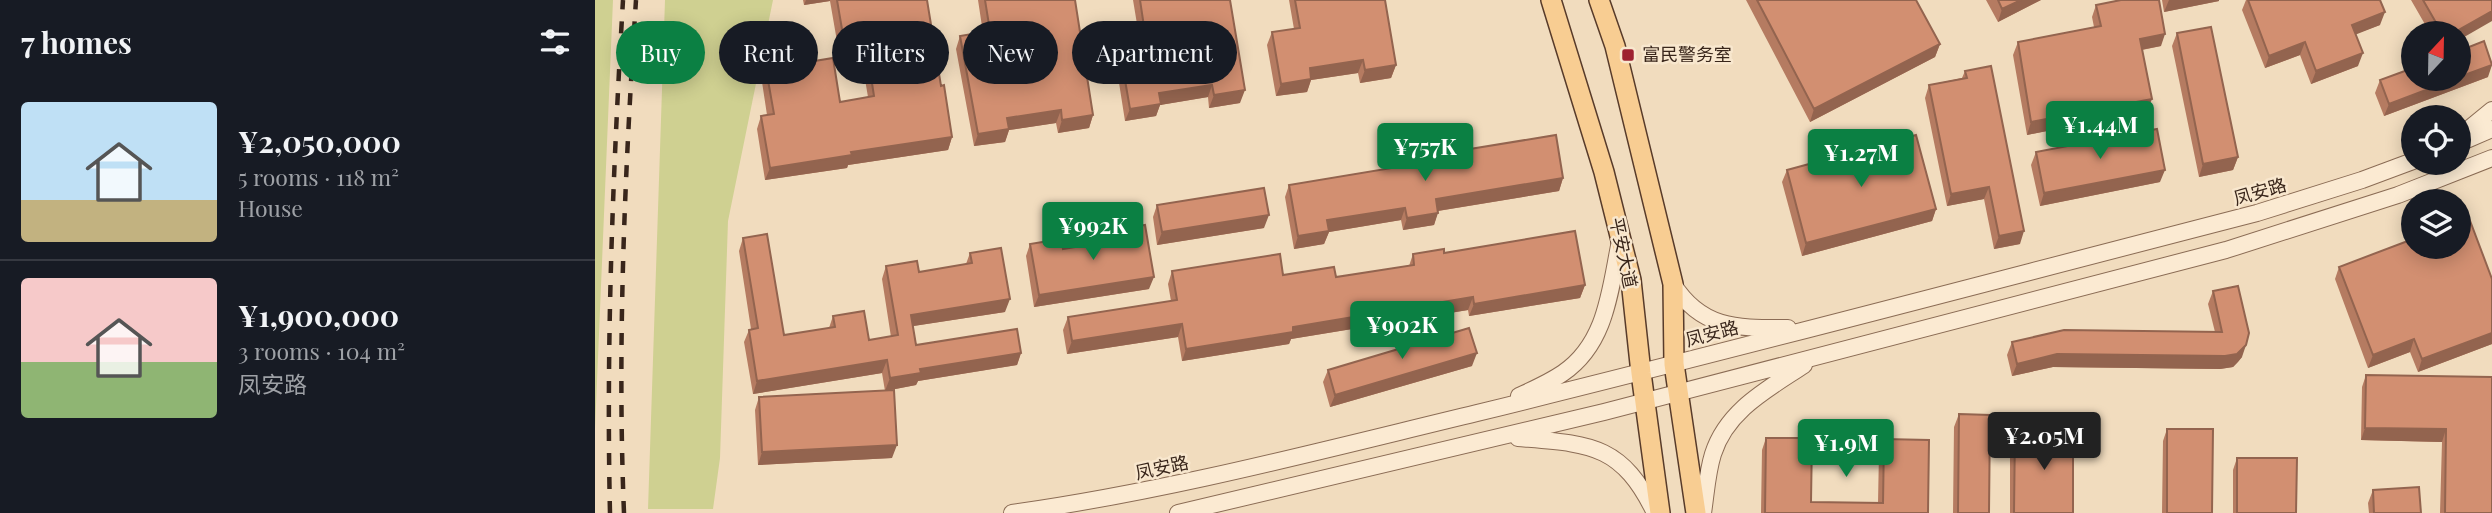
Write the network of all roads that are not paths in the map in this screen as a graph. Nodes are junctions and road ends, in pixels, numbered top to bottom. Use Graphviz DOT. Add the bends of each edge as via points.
graph roads {
  1 [pos="1551,0"];
  2 [pos="1599,0"];
  3 [pos="2492,110"];
  4 [pos="2471,127"];
  5 [pos="2492,129"];
  6 [pos="2471,138"];
  7 [pos="2492,158"];
  8 [pos="2401,165"];
  9 [pos="2471,167"];
  10 [pos="2471,169"];
  11 [pos="2492,169"];
  12 [pos="2449,175"];
  13 [pos="1620,238"];
  14 [pos="1673,284"];
  15 [pos="1815,327"];
  16 [pos="1816,357"];
  17 [pos="1674,364"];
  18 [pos="1641,373"];
  19 [pos="1678,393"];
  20 [pos="1644,402"];
  21 [pos="1496,408"];
  22 [pos="1502,436"];
  23 [pos="1011,513"];
  24 [pos="1178,513"];
  25 [pos="1658,513"];
  26 [pos="1696,513"];
  27 [pos="1703,513"];
  1 -- 13 [label="main road, 平安大道"];
  2 -- 14 [label="main road" via="1615,46"];
  3 -- 4 [label="street"];
  5 -- 6 [label="street"];
  7 -- 9 [label="street"];
  8 -- 15 [label="street, 凤安路" via="2257,213"];
  10 -- 11 [label="street"];
  12 -- 16 [label="street" via="2227,250"];
  13 -- 18 [label="main road, 平安大道"];
  13 -- 21 [label="street" via="1604,317 1585,353 1563,373"];
  14 -- 15 [label="street" via="1688,304 1721,324"];
  14 -- 17 [label="main road"];
  15 -- 17 [label="street, 凤安路"];
  16 -- 19 [label="street"];
  16 -- 27 [label="street" via="1755,397 1726,427 1713,454"];
  17 -- 18 [label="street, 凤安路"];
  17 -- 19 [label="main road"];
  18 -- 20 [label="main road, 平安大道"];
  18 -- 21 [label="street, 凤安路"];
  19 -- 20 [label="street"];
  19 -- 26 [label="main road"];
  20 -- 22 [label="street"];
  20 -- 25 [label="main road, 平安大道"];
  21 -- 23 [label="street, 凤安路" via="1202,480"];
  22 -- 24 [label="street"];
  22 -- 25 [label="street" via="1576,443 1601,451 1633,475"];
}
